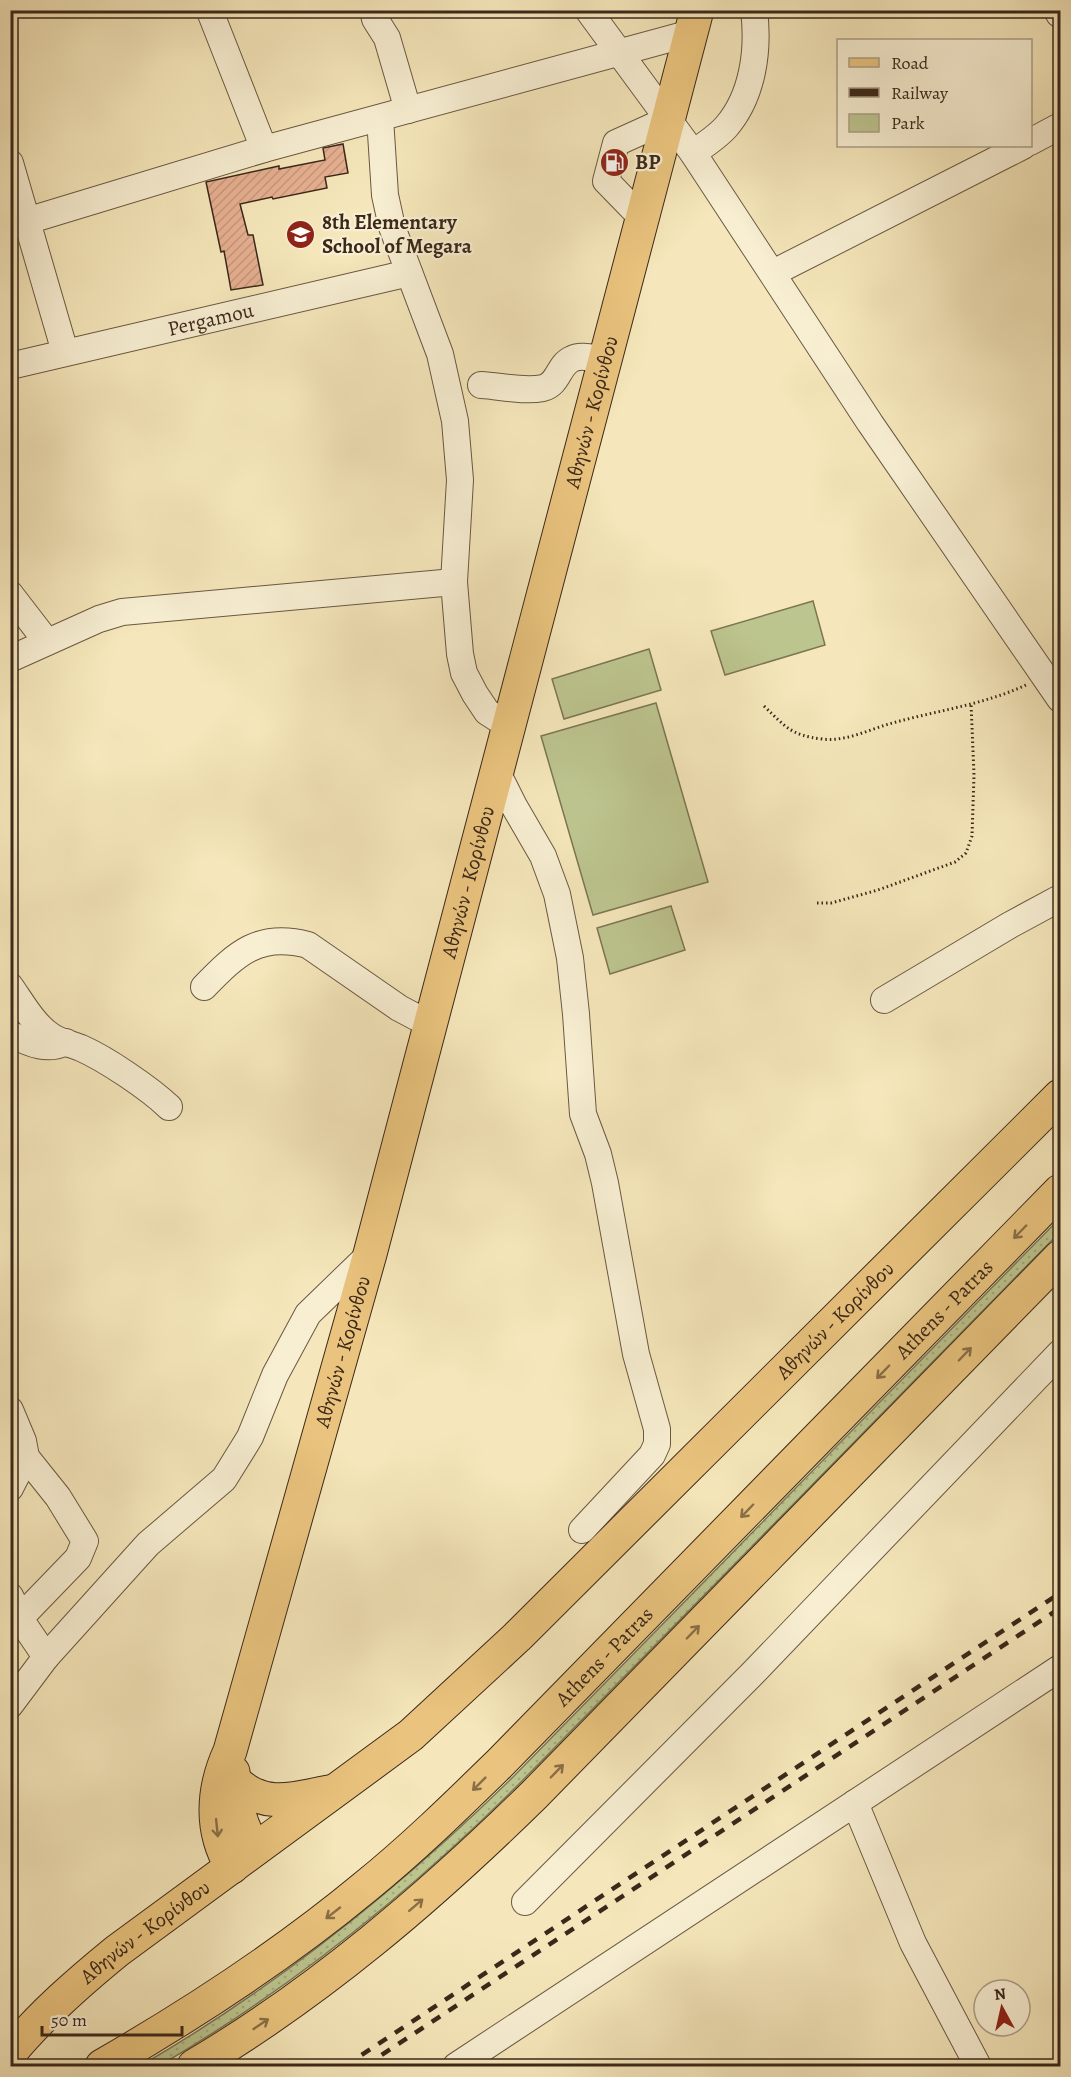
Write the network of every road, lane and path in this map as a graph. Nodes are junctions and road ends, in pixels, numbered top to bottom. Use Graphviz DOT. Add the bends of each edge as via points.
graph roads {
  1 [pos="374,10"];
  2 [pos="588,10"];
  3 [pos="754,10"];
  4 [pos="212,14"];
  5 [pos="694,22"];
  6 [pos="618,53"];
  7 [pos="408,110"];
  8 [pos="380,118"];
  9 [pos="669,119"];
  10 [pos="1060,126"];
  11 [pos="1032,141"];
  12 [pos="1021,147"];
  13 [pos="264,149"];
  14 [pos="693,153"];
  15 [pos="10,163"];
  16 [pos="642,218"];
  17 [pos="19,223"];
  18 [pos="409,273"];
  19 [pos="773,273"];
  20 [pos="65,352"];
  21 [pos="605,360"];
  22 [pos="10,366"];
  23 [pos="481,385"];
  24 [pos="454,582"];
  25 [pos="10,594"];
  26 [pos="47,642"];
  27 [pos="10,659"];
  28 [pos="1044,676"];
  29 [pos="1060,699"];
  30 [pos="971,703"];
  31 [pos="764,706"];
  32 [pos="509,726"];
  33 [pos="497,772"];
  34 [pos="1060,898"];
  35 [pos="818,903"];
  36 [pos="10,986"];
  37 [pos="204,987"];
  38 [pos="884,1000"];
  39 [pos="430,1025"];
  40 [pos="10,1034"];
  41 [pos="66,1042"];
  42 [pos="1060,1096"];
  43 [pos="169,1107"];
  44 [pos="1060,1191"];
  45 [pos="370,1254"];
  46 [pos="1060,1257"];
  47 [pos="1060,1353"];
  48 [pos="10,1410"];
  49 [pos="26,1457"];
  50 [pos="10,1488"];
  51 [pos="582,1530"];
  52 [pos="16,1606"];
  53 [pos="46,1657"];
  54 [pos="1060,1668"];
  55 [pos="10,1705"];
  56 [pos="232,1765"];
  57 [pos="338,1789"];
  58 [pos="855,1803"];
  59 [pos="244,1858"];
  60 [pos="525,1902"];
  61 [pos="10,2053"];
  62 [pos="466,2064"];
  63 [pos="102,2067"];
  64 [pos="194,2067"];
  65 [pos="978,2067"];
  1 -- 7 [label="street" via="387,38"];
  2 -- 6 [label="street"];
  3 -- 14 [label="street" via="755,57 748,88 726,127"];
  4 -- 13 [label="street"];
  5 -- 6 [label="street"];
  5 -- 9 [label="main road, Αθηνών - Κορίνθου"];
  6 -- 7 [label="street"];
  6 -- 9 [label="street"];
  7 -- 8 [label="street"];
  8 -- 13 [label="street"];
  8 -- 18 [label="street" via="385,195"];
  9 -- 14 [label="street"];
  9 -- 16 [label="main road, Αθηνών - Κορίνθου"];
  9 -- 16 [label="street" via="616,143 610,162 606,181"];
  10 -- 11 [label="street"];
  12 -- 19 [label="street"];
  13 -- 17 [label="street"];
  14 -- 19 [label="street"];
  15 -- 17 [label="street"];
  16 -- 21 [label="main road, Αθηνών - Κορίνθου"];
  17 -- 20 [label="street"];
  18 -- 20 [label="street, Pergamou"];
  18 -- 24 [label="street" via="440,354 456,430 460,480"];
  19 -- 28 [label="street" via="870,423"];
  20 -- 22 [label="street, Pergamou"];
  21 -- 23 [label="street" via="572,359 554,382 543,388"];
  21 -- 32 [label="main road, Αθηνών - Κορίνθου"];
  24 -- 26 [label="street" via="122,612"];
  24 -- 32 [label="street" via="464,673 487,712"];
  25 -- 26 [label="street"];
  26 -- 27 [label="street"];
  28 -- 29 [label="street"];
  28 -- 30 [label="path" via="1006,694"];
  30 -- 31 [label="path" via="825,739 790,731"];
  30 -- 35 [label="path" via="972,836 966,853 955,862 878,890"];
  32 -- 33 [label="main road, Αθηνών - Κορίνθου"];
  33 -- 39 [label="main road, Αθηνών - Κορίνθου"];
  33 -- 51 [label="street" via="543,856 557,894 570,958 583,1114 605,1183 636,1354 657,1429 652,1455"];
  34 -- 38 [label="street"];
  36 -- 41 [label="street" via="32,1017 51,1036"];
  37 -- 39 [label="street" via="246,950 281,940 308,945"];
  39 -- 45 [label="main road, Αθηνών - Κορίνθου"];
  40 -- 41 [label="street" via="44,1047 58,1047"];
  41 -- 43 [label="street" via="110,1065"];
  42 -- 57 [label="main road, Αθηνών - Κορίνθου" via="510,1644 411,1735"];
  44 -- 63 [label="main road, Athens - Patras, one-way" via="434,1827 365,1888 293,1943 216,1997"];
  45 -- 53 [label="street" via="308,1314 275,1375 250,1437 224,1479 148,1544"];
  45 -- 56 [label="main road, Αθηνών - Κορίνθου"];
  64 -- 46 [label="main road, one-way" via="322,1981 466,1860"];
  47 -- 60 [label="street"];
  48 -- 49 [label="street"];
  49 -- 50 [label="street"];
  49 -- 52 [label="street" via="58,1497 85,1541 78,1558"];
  52 -- 53 [label="street"];
  53 -- 55 [label="street"];
  54 -- 58 [label="street"];
  56 -- 57 [label="main road" via="244,1791 257,1797 307,1797"];
  56 -- 59 [label="main road, Αθηνών - Κορίνθου"];
  57 -- 59 [label="main road, Αθηνών - Κορίνθου"];
  58 -- 62 [label="street"];
  58 -- 65 [label="street" via="913,1943"];
  59 -- 61 [label="main road, Αθηνών - Κορίνθου" via="80,1982"];
}
